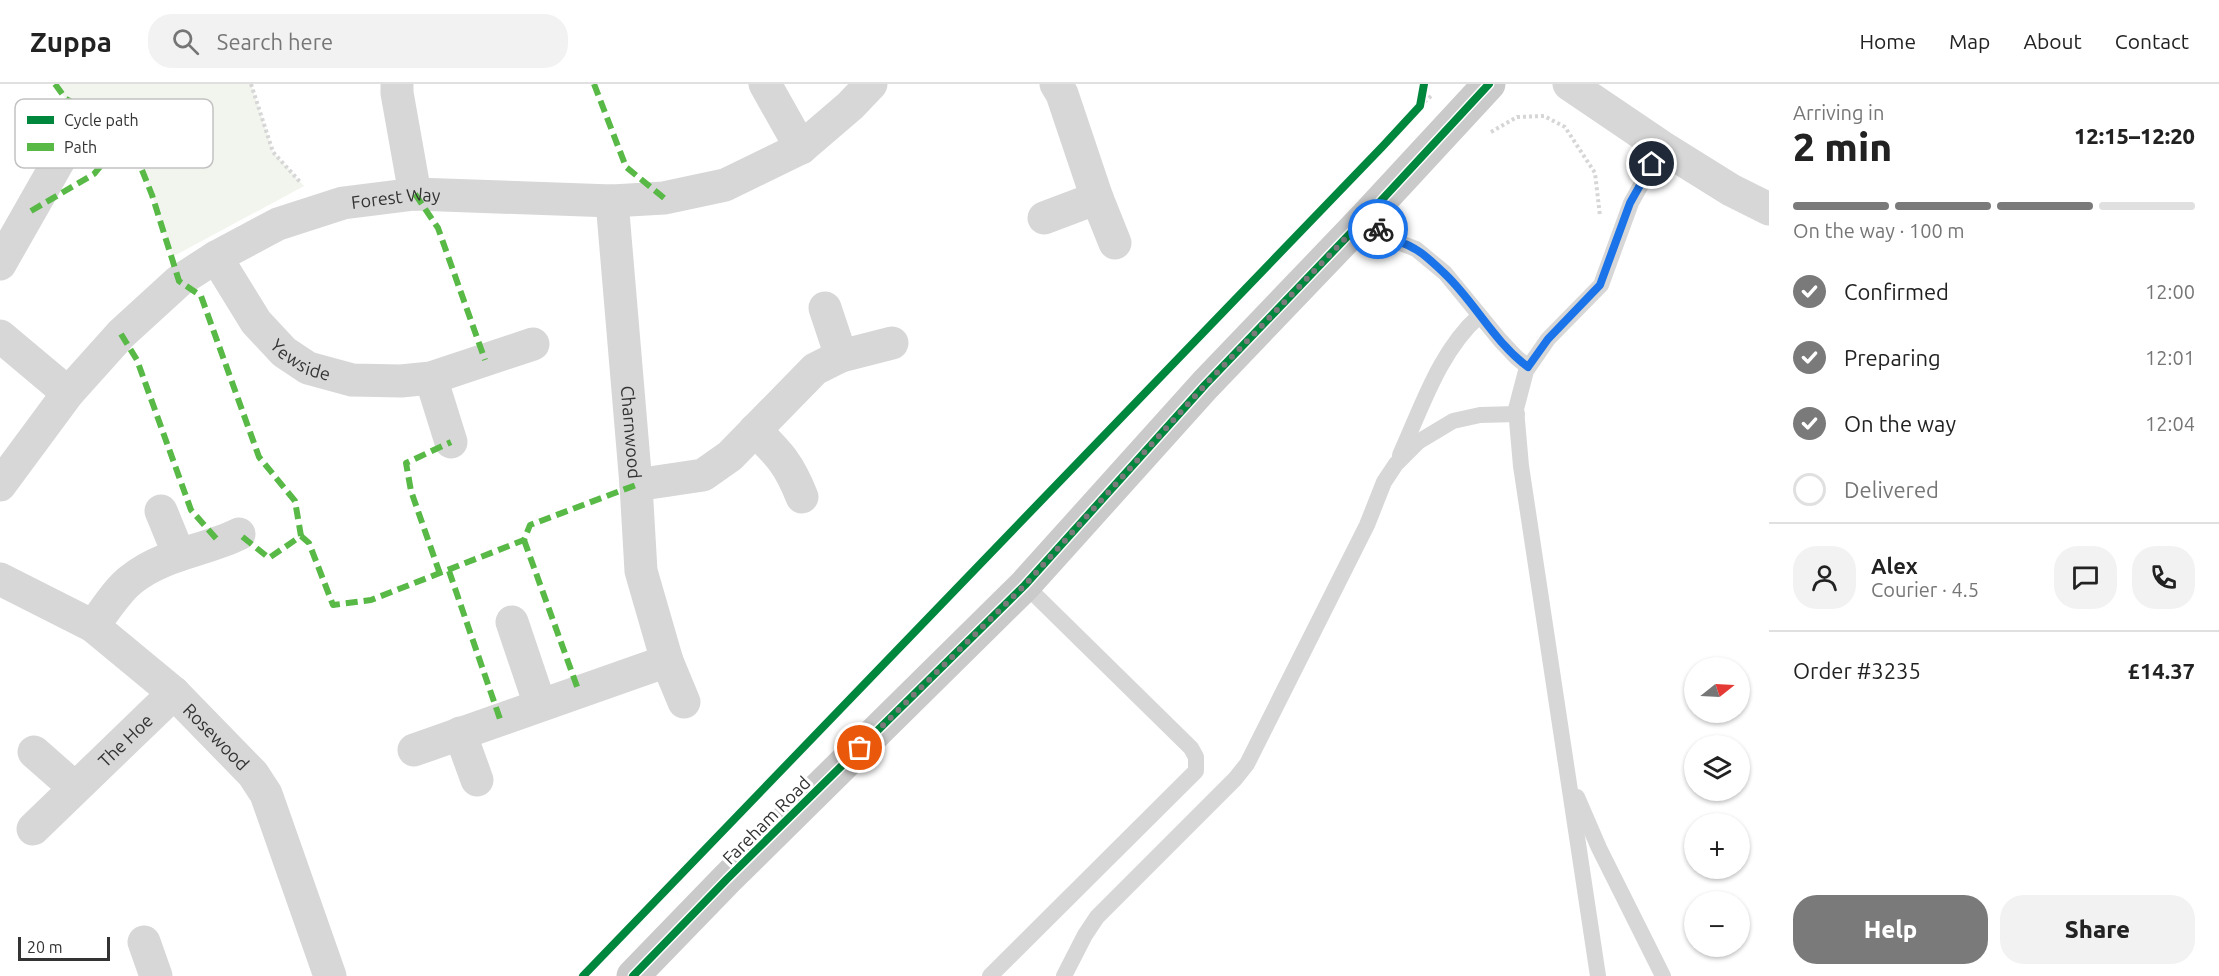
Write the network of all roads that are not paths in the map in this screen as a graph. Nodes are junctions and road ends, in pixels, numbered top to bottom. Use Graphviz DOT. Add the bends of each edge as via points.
graph roads {
  1 [pos="398,84"];
  2 [pos="765,84"];
  3 [pos="871,84"];
  4 [pos="1489,84"];
  5 [pos="1569,84"];
  6 [pos="1069,87"];
  7 [pos="1662,147"];
  8 [pos="801,148"];
  9 [pos="55,168"];
  10 [pos="414,194"];
  11 [pos="1097,198"];
  12 [pos="612,201"];
  13 [pos="1769,210"];
  14 [pos="1044,218"];
  15 [pos="1365,218"];
  16 [pos="1115,243"];
  17 [pos="216,257"];
  18 [pos="0,264"];
  19 [pos="825,308"];
  20 [pos="1479,316"];
  21 [pos="0,336"];
  22 [pos="892,343"];
  23 [pos="533,344"];
  24 [pos="841,356"];
  25 [pos="1528,367"];
  26 [pos="431,378"];
  27 [pos="68,393"];
  28 [pos="1517,414"];
  29 [pos="755,430"];
  30 [pos="451,442"];
  31 [pos="1396,464"];
  32 [pos="0,485"];
  33 [pos="636,485"];
  34 [pos="802,497"];
  35 [pos="161,511"];
  36 [pos="239,534"];
  37 [pos="179,555"];
  38 [pos="0,579"];
  39 [pos="1025,585"];
  40 [pos="512,622"];
  41 [pos="93,626"];
  42 [pos="667,661"];
  43 [pos="174,693"];
  44 [pos="684,702"];
  45 [pos="540,705"];
  46 [pos="460,734"];
  47 [pos="414,750"];
  48 [pos="34,752"];
  49 [pos="1566,768"];
  50 [pos="477,780"];
  51 [pos="75,788"];
  52 [pos="33,829"];
  53 [pos="144,942"];
  54 [pos="327,975"];
  55 [pos="156,976"];
  56 [pos="633,976"];
  57 [pos="990,976"];
  58 [pos="1064,976"];
  59 [pos="1598,976"];
  60 [pos="1663,976"];
  1 -- 10 [label="street"];
  2 -- 8 [label="street"];
  3 -- 8 [label="street, Forest Way"];
  4 -- 15 [label="main road, Fareham Road"];
  5 -- 7 [label="street"];
  6 -- 11 [label="street"];
  7 -- 13 [label="street"];
  7 -- 25 [label="lane" via="1634,196 1598,290 1559,327"];
  8 -- 12 [label="street, Forest Way" via="725,185 664,198"];
  9 -- 18 [label="street"];
  10 -- 12 [label="street, Forest Way"];
  10 -- 17 [label="street, Forest Way" via="343,203 278,224"];
  11 -- 14 [label="street"];
  11 -- 16 [label="street"];
  12 -- 33 [label="street, Charnwood"];
  15 -- 20 [label="lane" via="1390,239 1416,249 1444,273"];
  15 -- 39 [label="main road, Fareham Road" via="1205,385"];
  17 -- 26 [label="street, Yewside" via="256,322 284,352 308,368 352,380"];
  17 -- 27 [label="street, Forest Way" via="179,281 121,334"];
  19 -- 24 [label="street"];
  20 -- 25 [label="lane"];
  20 -- 31 [label="lane" via="1463,332 1440,368"];
  21 -- 27 [label="street"];
  22 -- 24 [label="street"];
  23 -- 26 [label="street, Yewside"];
  24 -- 29 [label="street" via="815,369"];
  25 -- 28 [label="lane"];
  26 -- 30 [label="street"];
  27 -- 32 [label="street, Forest Way"];
  28 -- 31 [label="lane" via="1480,415 1453,421 1418,442"];
  28 -- 49 [label="lane" via="1521,466"];
  29 -- 33 [label="street" via="730,456 703,475"];
  29 -- 34 [label="street" via="783,458"];
  31 -- 58 [label="lane" via="1246,764 1097,917"];
  33 -- 42 [label="street, Charnwood" via="641,572"];
  35 -- 37 [label="street"];
  36 -- 37 [label="street"];
  37 -- 41 [label="street" via="162,560 130,580"];
  38 -- 41 [label="street, Rosewood"];
  39 -- 56 [label="main road, Fareham Road"];
  39 -- 57 [label="lane" via="1191,748 1196,771"];
  40 -- 45 [label="street"];
  41 -- 43 [label="street, Rosewood"];
  42 -- 44 [label="street, Charnwood"];
  42 -- 45 [label="street"];
  43 -- 51 [label="street, The Hoe"];
  43 -- 54 [label="street, Rosewood" via="253,774 266,794"];
  45 -- 46 [label="street"];
  46 -- 47 [label="street"];
  46 -- 50 [label="street"];
  48 -- 51 [label="street"];
  49 -- 59 [label="lane"];
  49 -- 60 [label="lane" via="1587,822"];
  51 -- 52 [label="street, The Hoe"];
  53 -- 55 [label="street"];
}
